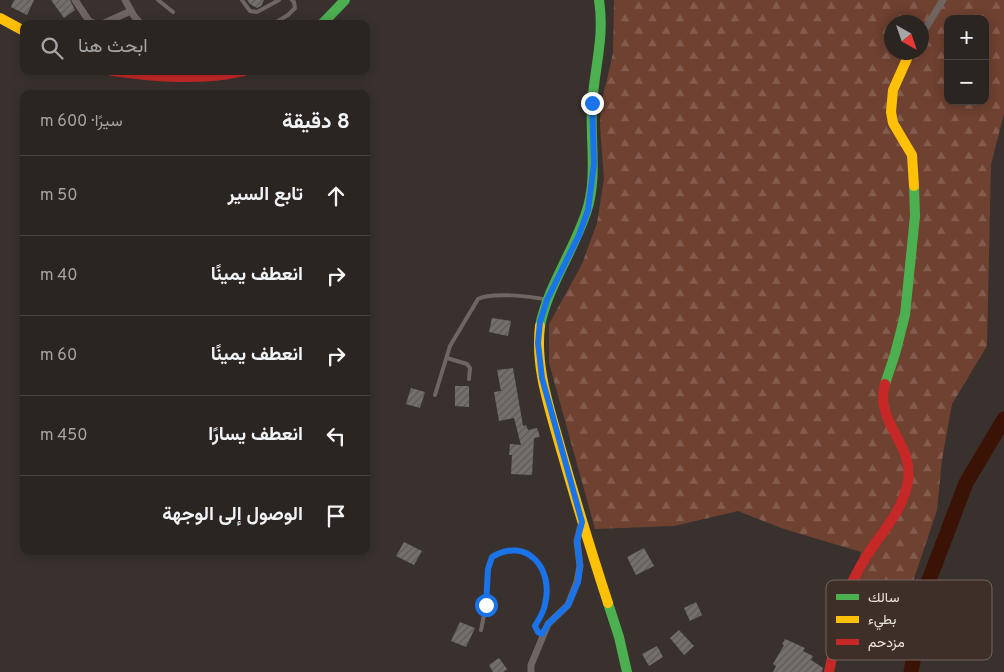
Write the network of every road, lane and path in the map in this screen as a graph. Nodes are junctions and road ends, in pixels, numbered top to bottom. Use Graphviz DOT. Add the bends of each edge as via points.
graph roads {
  1 [pos="75,0"];
  2 [pos="158,0"];
  3 [pos="242,0"];
  4 [pos="280,0"];
  5 [pos="292,0"];
  6 [pos="345,0"];
  7 [pos="599,0"];
  8 [pos="943,0"];
  9 [pos="129,4"];
  10 [pos="173,12"];
  11 [pos="0,18"];
  12 [pos="88,20"];
  13 [pos="107,20"];
  14 [pos="139,20"];
  15 [pos="279,20"];
  16 [pos="326,20"];
  17 [pos="929,23"];
  18 [pos="20,28"];
  19 [pos="906,60"];
  20 [pos="154,75"];
  21 [pos="212,75"];
  22 [pos="547,300"];
  23 [pos="447,358"];
  24 [pos="469,379"];
  25 [pos="435,395"];
  26 [pos="582,522"];
  27 [pos="854,580"];
  28 [pos="481,630"];
  29 [pos="542,634"];
  30 [pos="531,672"];
  31 [pos="627,672"];
  1 -- 12 [label="street"];
  2 -- 10 [label="lane"];
  3 -- 4 [label="lane" via="250,11 258,12"];
  5 -- 15 [label="lane" via="295,8"];
  6 -- 16 [label="main road"];
  7 -- 22 [label="main road" via="603,34 592,103 594,164 588,210"];
  8 -- 17 [label="street"];
  9 -- 13 [label="street"];
  9 -- 14 [label="street"];
  11 -- 18 [label="main road"];
  19 -- 27 [label="main road" via="893,90 890,112 912,155 915,216 904,315 882,402 908,463 908,480 895,518"];
  20 -- 21 [label="main road" via="186,78"];
  22 -- 23 [label="lane" via="523,296 480,297 455,336"];
  22 -- 26 [label="main road" via="538,343 541,372"];
  23 -- 24 [label="lane" via="467,364"];
  23 -- 25 [label="lane"];
  26 -- 29 [label="street" via="577,541 578,582 568,605"];
  26 -- 31 [label="main road"];
  28 -- 29 [label="lane" via="492,557 508,551 520,551 532,555 546,578 545,604 535,626"];
  29 -- 30 [label="street"];
}
